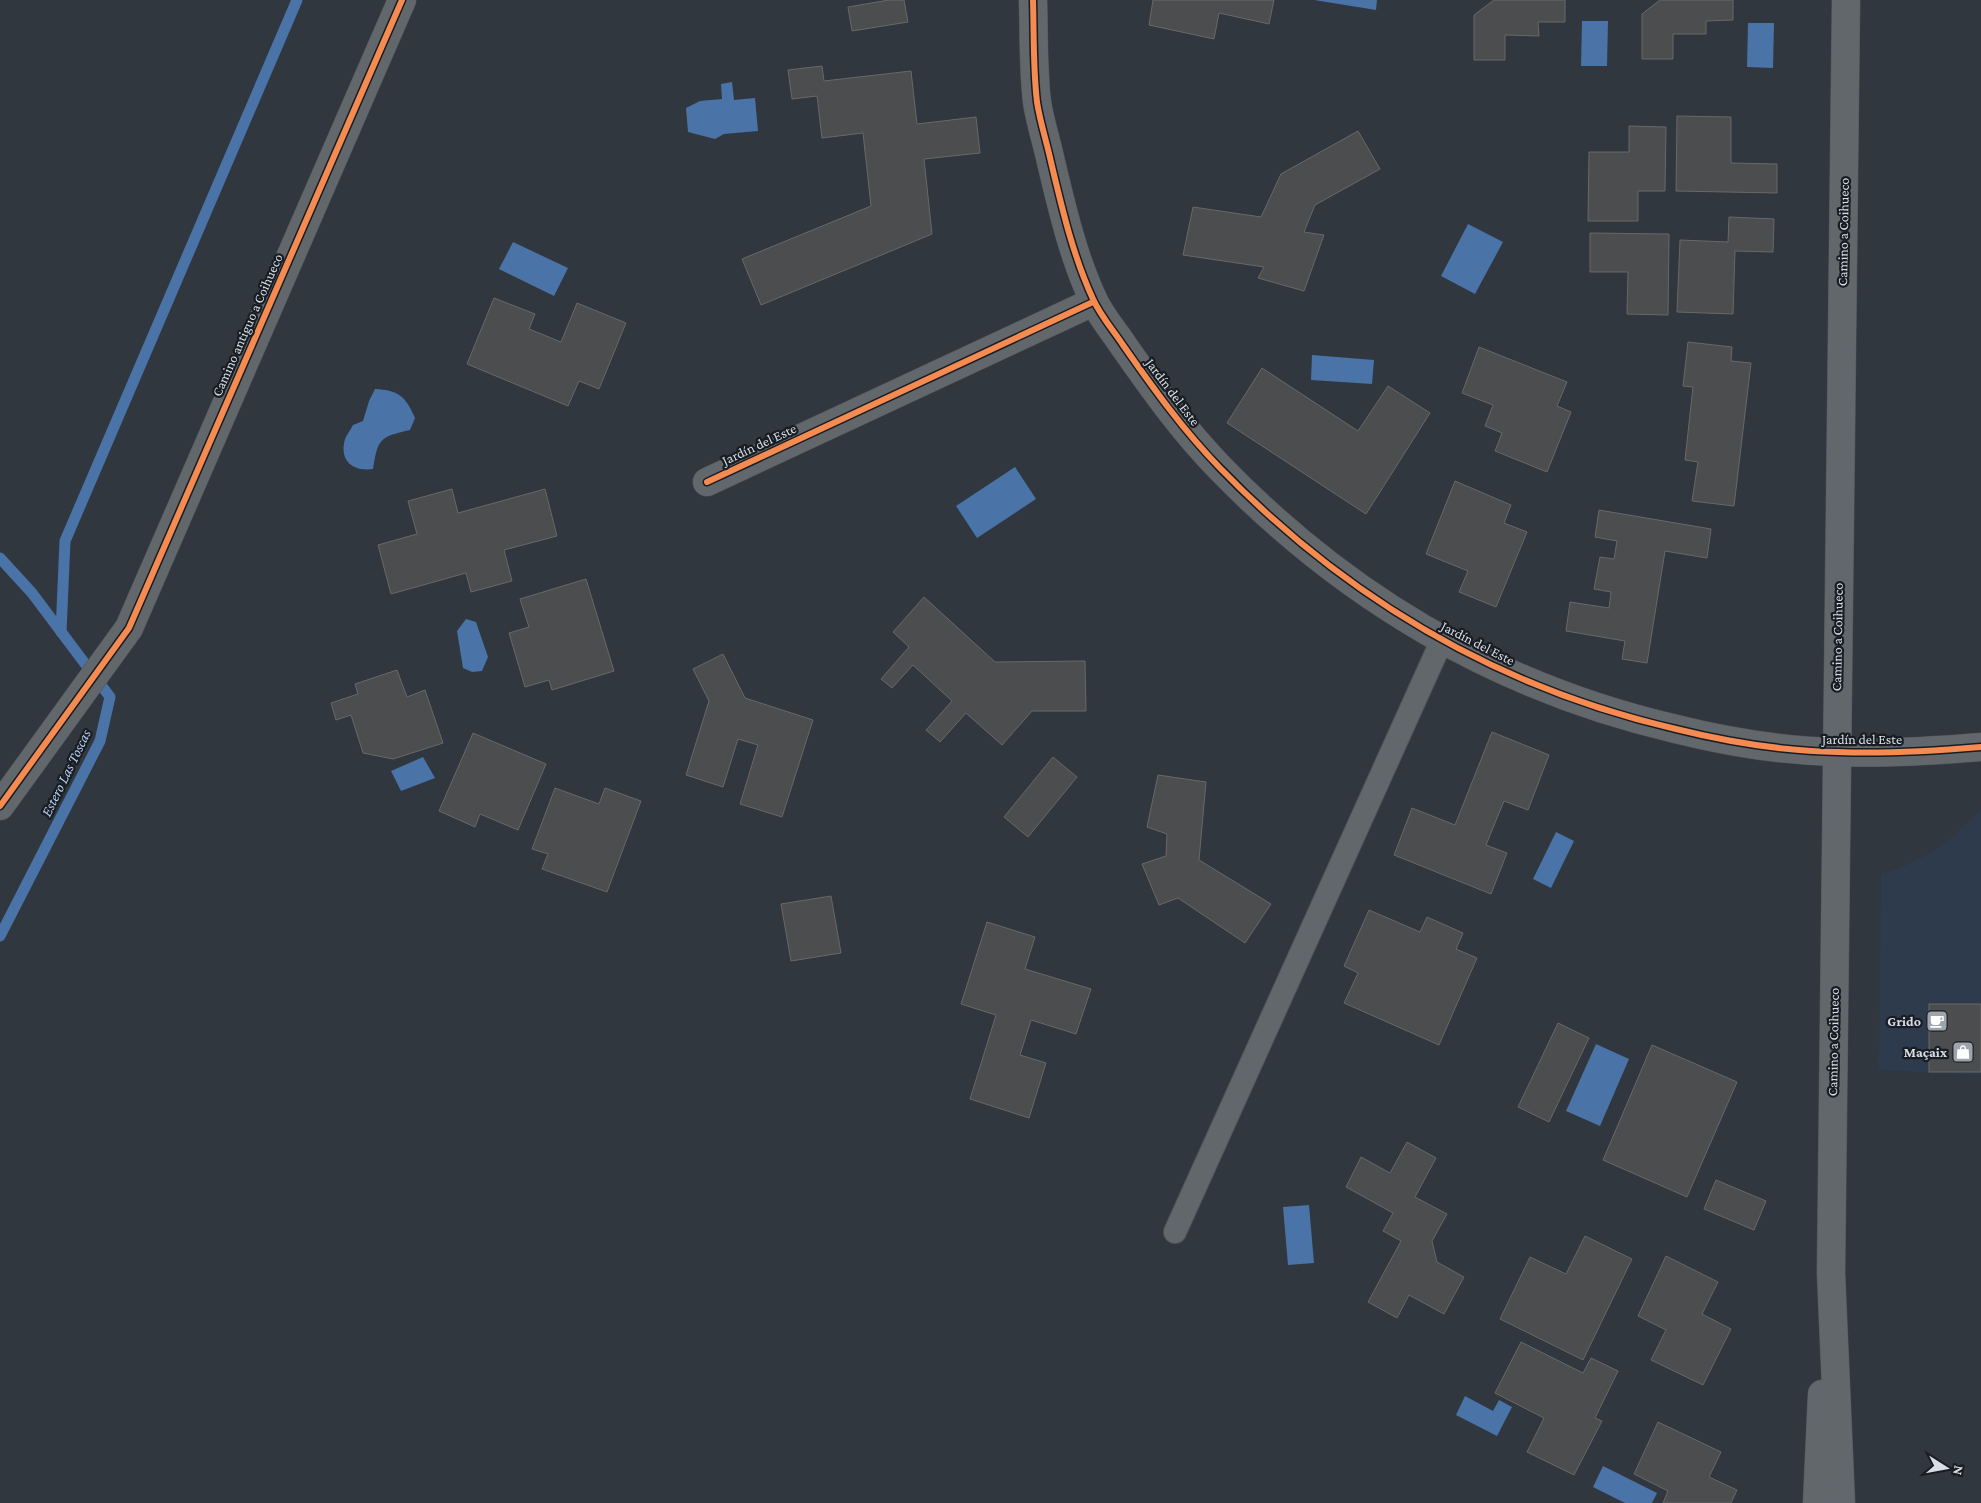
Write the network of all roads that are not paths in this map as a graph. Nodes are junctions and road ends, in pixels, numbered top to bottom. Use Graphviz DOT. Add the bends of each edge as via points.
graph roads {
  1 [pos="402,0"];
  2 [pos="1033,0"];
  3 [pos="1846,0"];
  4 [pos="1094,302"];
  5 [pos="707,482"];
  6 [pos="1442,640"];
  7 [pos="1981,747"];
  8 [pos="1836,752"];
  9 [pos="0,806"];
  10 [pos="1175,1232"];
  11 [pos="1831,1273"];
  12 [pos="1817,1503"];
  13 [pos="1841,1503"];
  1 -- 9 [label="street, Camino antiguo a Coihueco" via="129,628"];
  2 -- 4 [label="street, Jardín del Este" via="1038,103 1067,228"];
  3 -- 8 [label="street, Camino a Coihueco"];
  4 -- 5 [label="street, Jardín del Este"];
  4 -- 6 [label="street, Jardín del Este" via="1158,396 1200,448 1247,496 1349,581"];
  6 -- 8 [label="street, Jardín del Este" via="1520,678 1643,722 1771,747"];
  6 -- 10 [label="lane"];
  7 -- 8 [label="street, Jardín del Este"];
  8 -- 11 [label="street, Camino a Coihueco"];
  11 -- 12 [label="street, Camino a Coihueco" via="1818,1442"];
  11 -- 13 [label="street, Camino a Coihueco"];
}
